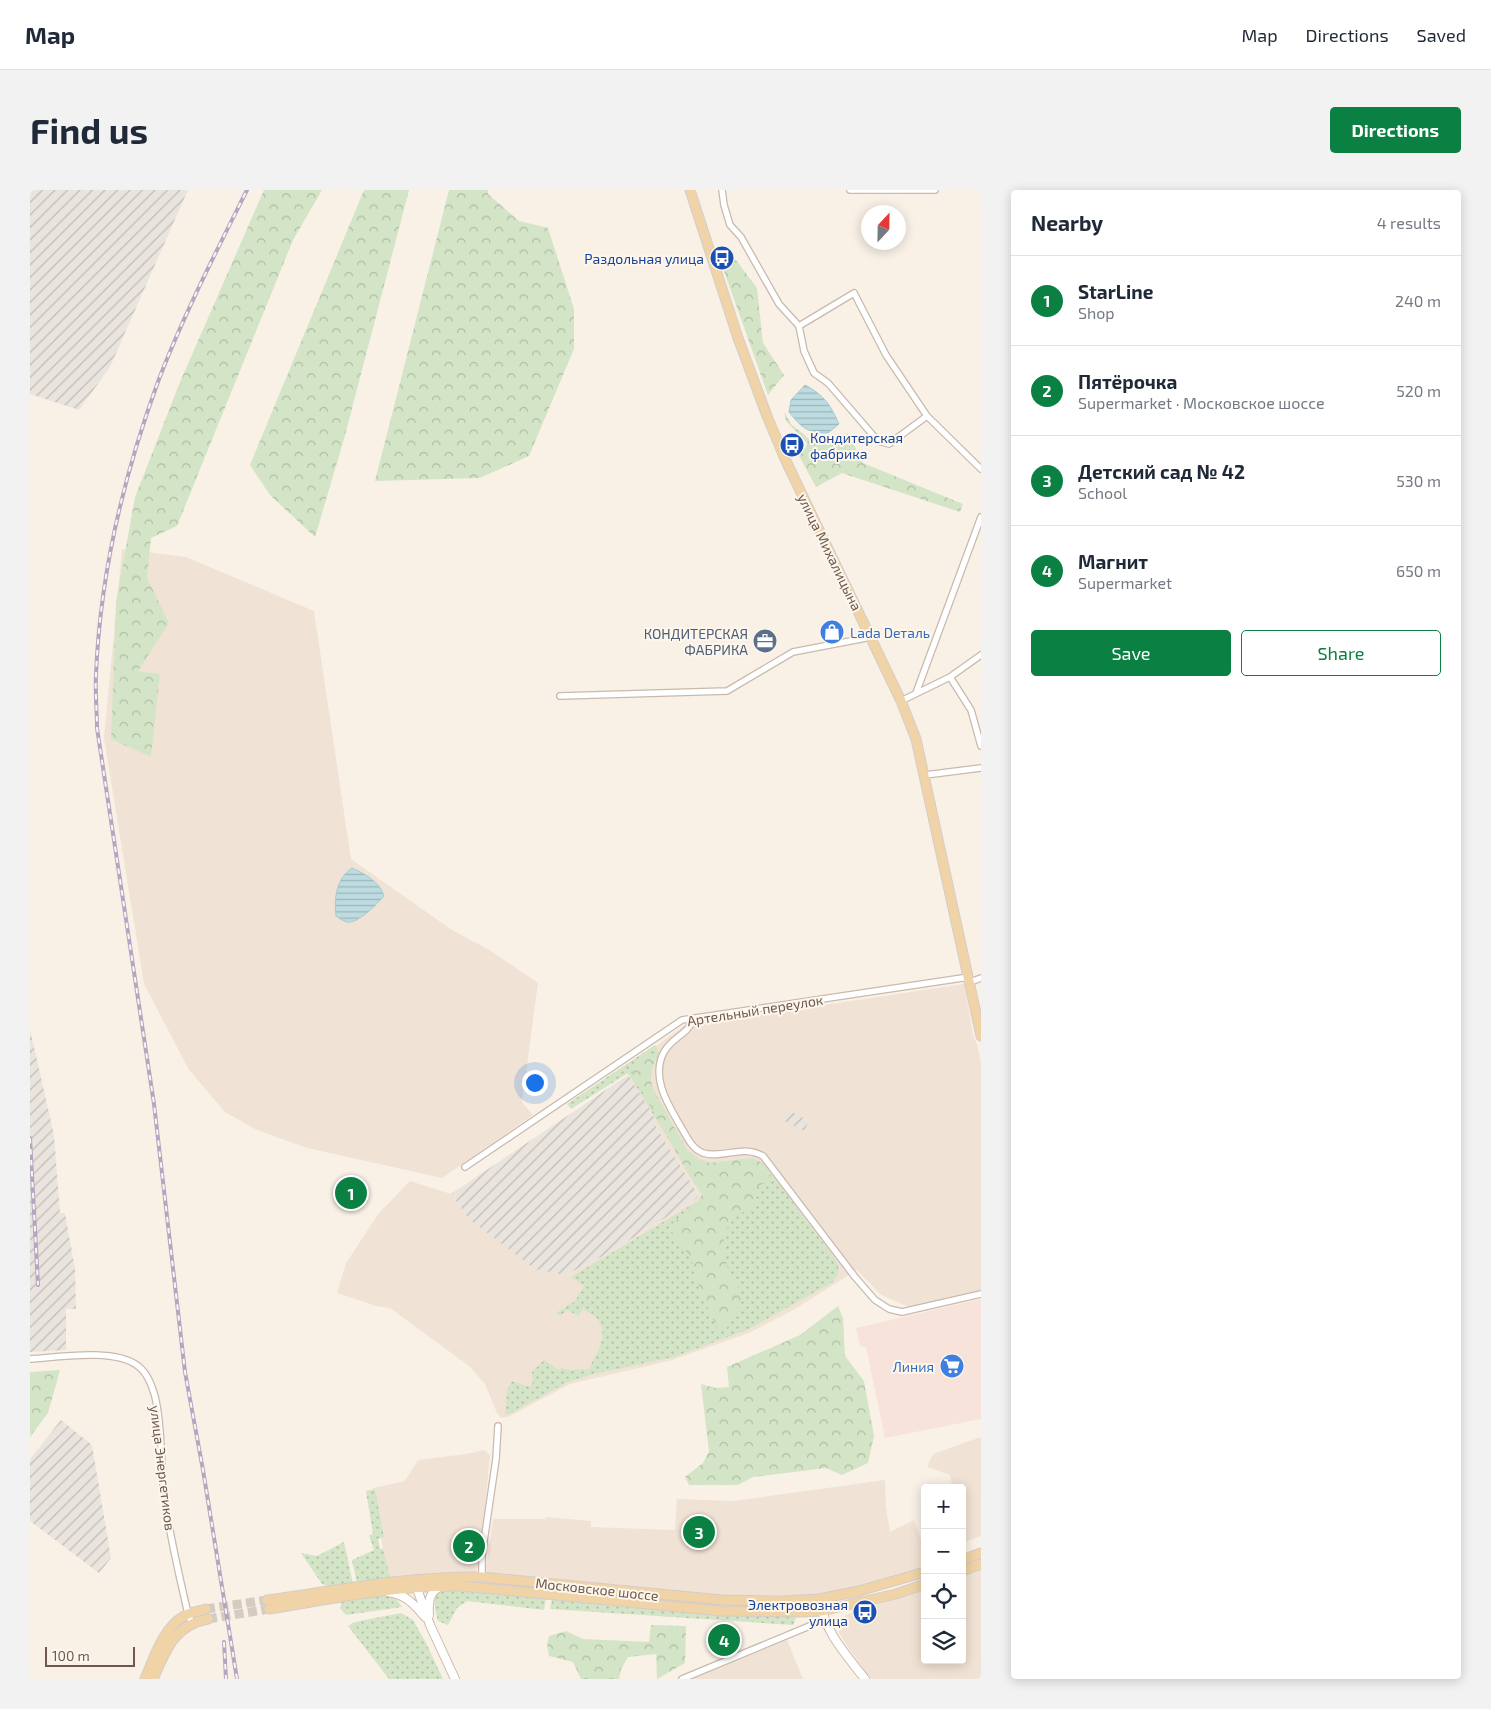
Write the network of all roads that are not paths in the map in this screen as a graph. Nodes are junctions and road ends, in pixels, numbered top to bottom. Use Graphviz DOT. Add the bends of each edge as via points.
graph roads {
  1 [pos="690,190"];
  2 [pos="722,190"];
  3 [pos="850,190"];
  4 [pos="936,190"];
  5 [pos="799,326"];
  6 [pos="927,416"];
  7 [pos="981,469"];
  8 [pos="981,517"];
  9 [pos="871,636"];
  10 [pos="981,655"];
  11 [pos="950,677"];
  12 [pos="916,693"];
  13 [pos="560,696"];
  14 [pos="901,701"];
  15 [pos="981,746"];
  16 [pos="981,768"];
  17 [pos="925,775"];
  18 [pos="981,978"];
  19 [pos="969,980"];
  20 [pos="694,1018"];
  21 [pos="981,1036"];
  22 [pos="465,1167"];
  23 [pos="980,1295"];
  24 [pos="30,1358"];
  25 [pos="498,1426"];
  26 [pos="981,1553"];
  27 [pos="966,1559"];
  28 [pos="981,1564"];
  29 [pos="966,1570"];
  30 [pos="921,1573"];
  31 [pos="482,1577"];
  32 [pos="415,1583"];
  33 [pos="921,1585"];
  34 [pos="441,1586"];
  35 [pos="384,1592"];
  36 [pos="819,1599"];
  37 [pos="821,1611"];
  38 [pos="188,1614"];
  39 [pos="824,1620"];
  40 [pos="192,1623"];
  41 [pos="430,1625"];
  42 [pos="144,1679"];
  43 [pos="153,1679"];
  44 [pos="455,1679"];
  45 [pos="682,1679"];
  46 [pos="865,1679"];
  1 -- 9 [label="main road, улица Михалицына" via="767,416"];
  2 -- 5 [label="street" via="730,225 741,237 779,304"];
  3 -- 4 [label="street"];
  5 -- 6 [label="street" via="804,351 814,373 828,384 878,441 889,444"];
  5 -- 6 [label="street" via="854,293 886,355"];
  6 -- 7 [label="street"];
  8 -- 12 [label="street"];
  9 -- 13 [label="street" via="793,652 727,691"];
  9 -- 14 [label="main road, улица Михалицына"];
  10 -- 11 [label="street"];
  11 -- 12 [label="street"];
  11 -- 15 [label="street" via="971,710"];
  12 -- 14 [label="street"];
  14 -- 17 [label="main road, улица Михалицына" via="916,739"];
  16 -- 17 [label="street"];
  17 -- 19 [label="main road, улица Михалицына"];
  18 -- 19 [label="street, Артельный переулок"];
  19 -- 20 [label="street, Артельный переулок"];
  19 -- 21 [label="main road, улица Михалицына"];
  20 -- 22 [label="street, Артельный переулок" via="682,1020"];
  20 -- 23 [label="street" via="686,1032 664,1051 660,1067 665,1098 694,1147 712,1154 750,1150 763,1156 855,1277 875,1300 888,1309 902,1312"];
  24 -- 38 [label="street, улица Энергетиков" via="105,1354 129,1360 143,1370 157,1406 165,1495"];
  25 -- 31 [label="street"];
  26 -- 27 [label="main road"];
  28 -- 29 [label="main road"];
  30 -- 36 [label="main road, Московское шоссе"];
  31 -- 32 [label="main road, Московское шоссе" via="440,1577"];
  31 -- 36 [label="main road, Московское шоссе" via="722,1600"];
  32 -- 34 [label="main road, Московское шоссе"];
  32 -- 35 [label="main road, Московское шоссе"];
  32 -- 35 [label="main road, Московское шоссе" via="268,1605"];
  32 -- 41 [label="main road"];
  33 -- 37 [label="main road, Московское шоссе"];
  34 -- 37 [label="main road, Московское шоссе" via="721,1611"];
  34 -- 41 [label="main road" via="429,1599"];
  35 -- 41 [label="main road" via="410,1600"];
  36 -- 37 [label="main road"];
  37 -- 39 [label="main road"];
  38 -- 40 [label="street, улица Энергетиков"];
  38 -- 40 [label="main road" via="207,1614"];
  38 -- 42 [label="main road" via="176,1621 165,1636"];
  39 -- 45 [label="street"];
  39 -- 46 [label="main road" via="832,1636"];
  40 -- 43 [label="main road" via="172,1641"];
  41 -- 44 [label="main road"];
}
